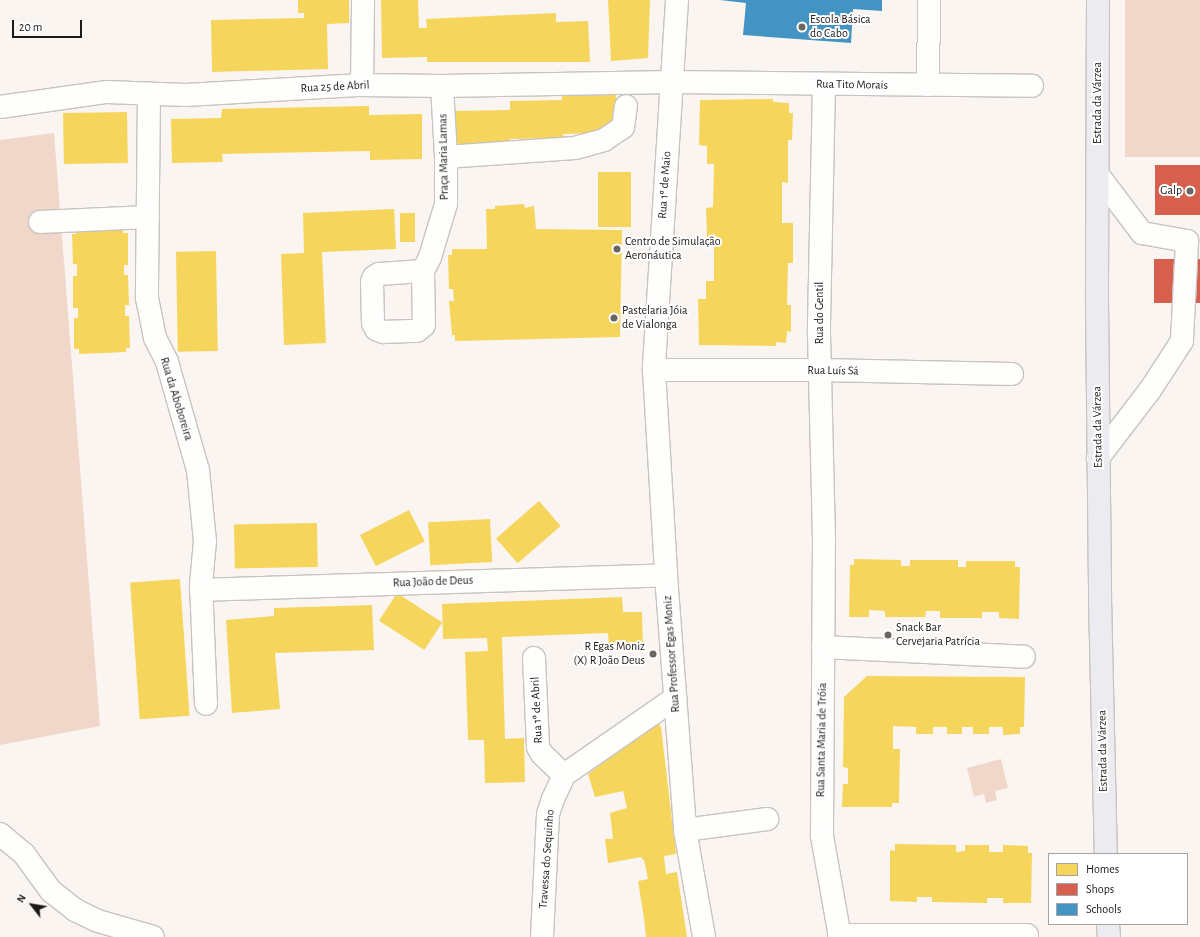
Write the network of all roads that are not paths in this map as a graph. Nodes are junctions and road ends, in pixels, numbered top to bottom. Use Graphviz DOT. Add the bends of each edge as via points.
graph roads {
  1 [pos="363,0"];
  2 [pos="677,0"];
  3 [pos="929,0"];
  4 [pos="1098,0"];
  5 [pos="672,82"];
  6 [pos="362,85"];
  7 [pos="824,85"];
  8 [pos="928,85"];
  9 [pos="442,86"];
  10 [pos="1032,86"];
  11 [pos="149,94"];
  12 [pos="626,106"];
  13 [pos="0,107"];
  14 [pos="446,156"];
  15 [pos="1098,175"];
  16 [pos="148,217"];
  17 [pos="40,222"];
  18 [pos="423,271"];
  19 [pos="654,370"];
  20 [pos="821,370"];
  21 [pos="1012,374"];
  22 [pos="1098,458"];
  23 [pos="824,541"];
  24 [pos="666,575"];
  25 [pos="201,590"];
  26 [pos="823,647"];
  27 [pos="1024,657"];
  28 [pos="534,658"];
  29 [pos="675,698"];
  30 [pos="206,704"];
  31 [pos="564,775"];
  32 [pos="767,819"];
  33 [pos="685,830"];
  34 [pos="0,834"];
  35 [pos="1106,853"];
  36 [pos="1108,925"];
  37 [pos="1027,935"];
  38 [pos="840,936"];
  39 [pos="153,937"];
  40 [pos="542,937"];
  41 [pos="704,937"];
  42 [pos="1109,937"];
  1 -- 6 [label="street"];
  2 -- 5 [label="street, Rua 1º de Maio"];
  3 -- 8 [label="street"];
  4 -- 15 [label="main road, Estrada da Várzea"];
  5 -- 7 [label="street, Rua Tito Morais"];
  5 -- 9 [label="street, Rua 25 de Abril"];
  5 -- 19 [label="street, Rua 1º de Maio"];
  6 -- 9 [label="street, Rua 25 de Abril"];
  6 -- 11 [label="street, Rua 25 de Abril" via="186,95"];
  7 -- 8 [label="street, Rua Tito Morais"];
  7 -- 20 [label="street, Rua do Gentil"];
  8 -- 10 [label="street, Rua Tito Morais"];
  9 -- 14 [label="street, Praça Maria Lamas"];
  11 -- 13 [label="street, Rua 25 de Abril" via="107,92"];
  11 -- 16 [label="street, Rua da Aboboreira"];
  12 -- 14 [label="street" via="623,127 604,140 575,148"];
  14 -- 18 [label="street, Praça Maria Lamas" via="446,204 430,257"];
  15 -- 22 [label="main road, Estrada da Várzea"];
  15 -- 22 [label="street" via="1142,233 1187,241 1182,340 1150,390"];
  16 -- 17 [label="street"];
  16 -- 25 [label="street, Rua da Aboboreira" via="147,298 150,320 155,338 167,362 198,470 205,541"];
  19 -- 20 [label="street, Rua Luís Sá"];
  19 -- 24 [label="street, Rua Professor Egas Moniz"];
  20 -- 21 [label="street, Rua Luís Sá"];
  20 -- 23 [label="street, Rua do Gentil"];
  22 -- 35 [label="main road, Estrada da Várzea"];
  23 -- 26 [label="street, Rua Santa Maria de Tróia"];
  24 -- 25 [label="street, Rua João de Deus"];
  24 -- 29 [label="street, Rua Professor Egas Moniz"];
  25 -- 30 [label="street, Rua da Aboboreira"];
  26 -- 27 [label="street"];
  26 -- 38 [label="street, Rua Santa Maria de Tróia" via="822,836"];
  28 -- 31 [label="street, Rua 1º de Abril" via="538,747"];
  29 -- 31 [label="street"];
  29 -- 33 [label="street, Rua Professor Egas Moniz"];
  31 -- 40 [label="street, Travessa do Sequinho" via="548,814"];
  32 -- 33 [label="street"];
  33 -- 41 [label="street, Rua Professor Egas Moniz"];
  34 -- 39 [label="street" via="24,854 51,891 71,907 98,921"];
  36 -- 42 [label="main road"];
  37 -- 38 [label="street"];
}
